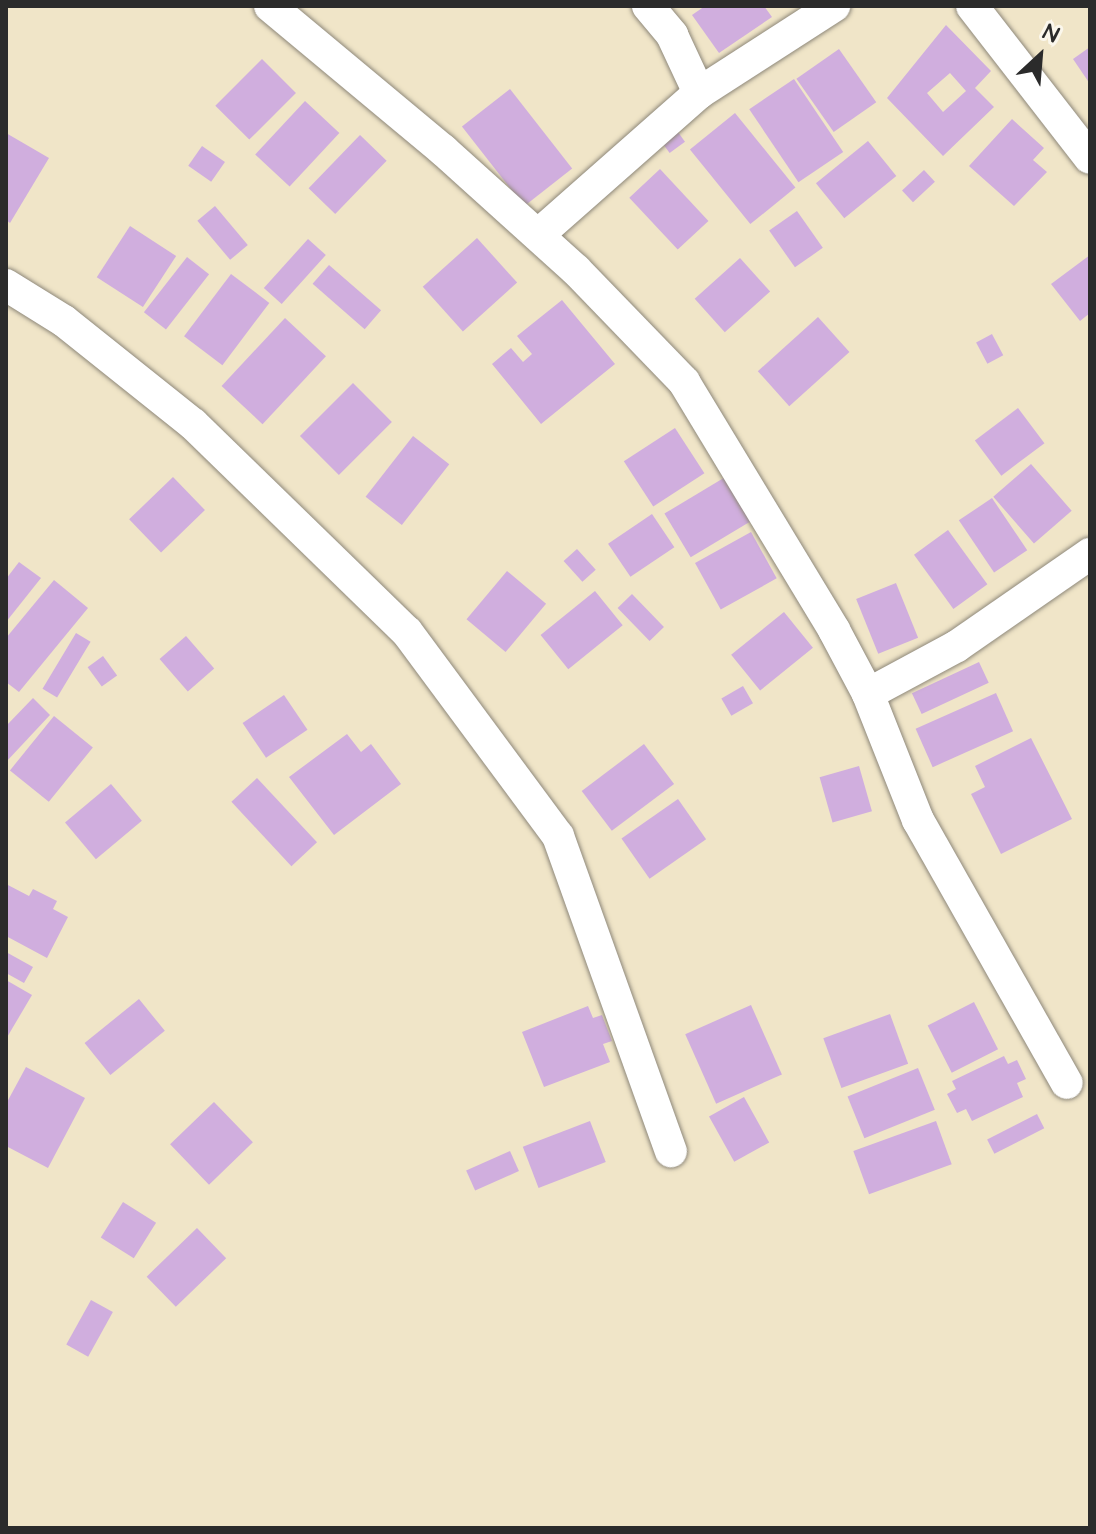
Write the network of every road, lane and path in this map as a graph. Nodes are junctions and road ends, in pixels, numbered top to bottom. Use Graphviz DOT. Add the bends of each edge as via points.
graph roads {
  1 [pos="270,6"];
  2 [pos="648,6"];
  3 [pos="834,6"];
  4 [pos="972,6"];
  5 [pos="699,93"];
  6 [pos="1090,158"];
  7 [pos="538,235"];
  8 [pos="6,285"];
  9 [pos="1090,554"];
  10 [pos="868,694"];
  11 [pos="1067,1083"];
  12 [pos="671,1151"];
  1 -- 7 [label="street"];
  2 -- 5 [label="street" via="672,35"];
  3 -- 5 [label="street"];
  4 -- 6 [label="street"];
  5 -- 7 [label="street"];
  7 -- 10 [label="street" via="684,382 765,508"];
  8 -- 12 [label="street" via="64,321 193,424 407,632 558,836"];
  9 -- 10 [label="street" via="957,646"];
  10 -- 11 [label="street" via="918,820"];
}
